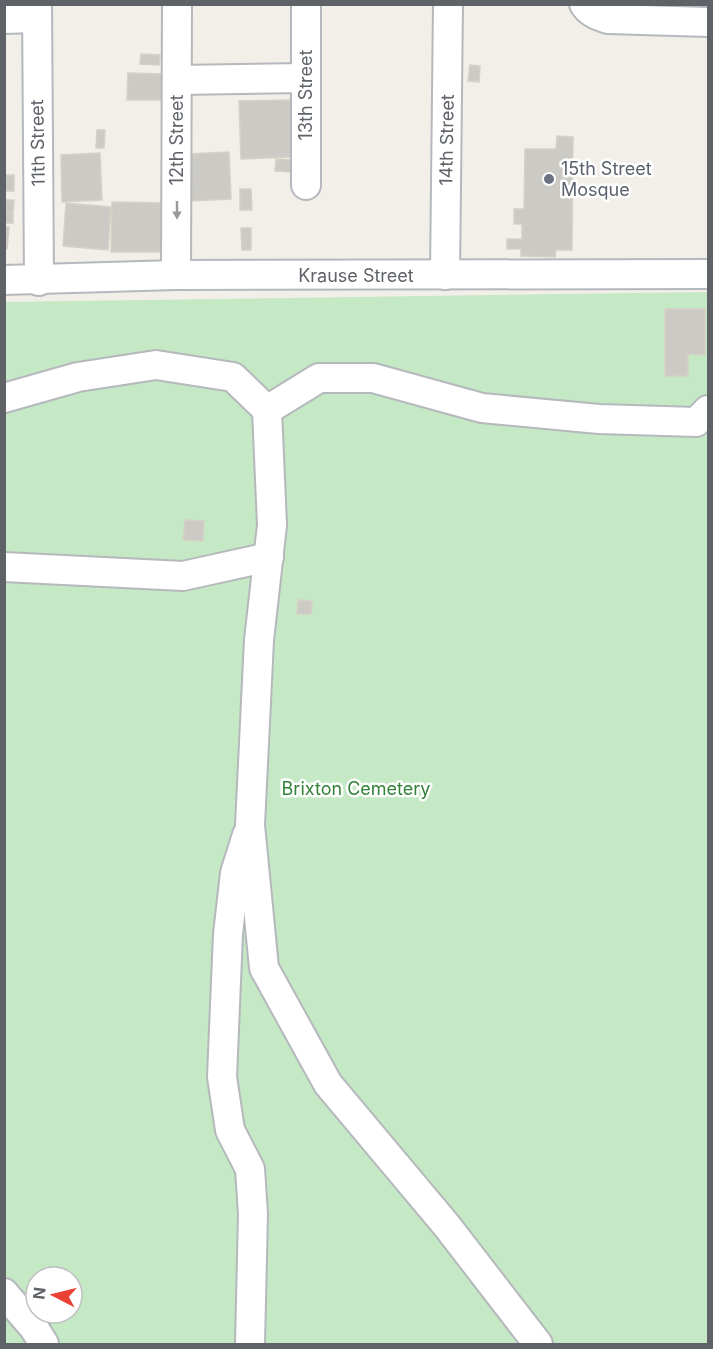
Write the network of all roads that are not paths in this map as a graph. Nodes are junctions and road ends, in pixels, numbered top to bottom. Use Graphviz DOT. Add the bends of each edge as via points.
graph roads {
  1 [pos="177,4"];
  2 [pos="306,4"];
  3 [pos="448,4"];
  4 [pos="584,4"];
  5 [pos="37,11"];
  6 [pos="4,19"];
  7 [pos="708,22"];
  8 [pos="305,78"];
  9 [pos="178,80"];
  10 [pos="306,184"];
  11 [pos="708,274"];
  12 [pos="176,275"];
  13 [pos="445,275"];
  14 [pos="4,280"];
  15 [pos="39,280"];
  16 [pos="4,398"];
  17 [pos="708,410"];
  18 [pos="267,411"];
  19 [pos="268,557"];
  20 [pos="4,567"];
  21 [pos="250,825"];
  22 [pos="4,1293"];
  23 [pos="45,1344"];
  24 [pos="250,1344"];
  25 [pos="538,1344"];
  1 -- 9 [label="street, 12th Street"];
  2 -- 8 [label="street, 13th Street"];
  3 -- 13 [label="street, 14th Street"];
  4 -- 7 [label="street" via="597,16 608,19"];
  5 -- 6 [label="street"];
  5 -- 15 [label="street, 11th Street"];
  8 -- 9 [label="street"];
  8 -- 10 [label="street, 13th Street"];
  9 -- 12 [label="street, 12th Street, one-way"];
  11 -- 13 [label="street, Krause Street"];
  12 -- 13 [label="street, Krause Street"];
  12 -- 15 [label="street, Krause Street"];
  14 -- 15 [label="street, Krause Street"];
  16 -- 18 [label="street" via="78,377 156,365 232,377"];
  17 -- 18 [label="street" via="696,422 599,419 482,408 373,378 320,378"];
  18 -- 19 [label="street" via="272,525"];
  19 -- 20 [label="street" via="183,576"];
  19 -- 21 [label="street" via="259,640"];
  21 -- 24 [label="street" via="235,873 228,934 222,1077 230,1130 250,1169"];
  21 -- 25 [label="street" via="264,968 328,1084 447,1226"];
  22 -- 23 [label="street"];
}
